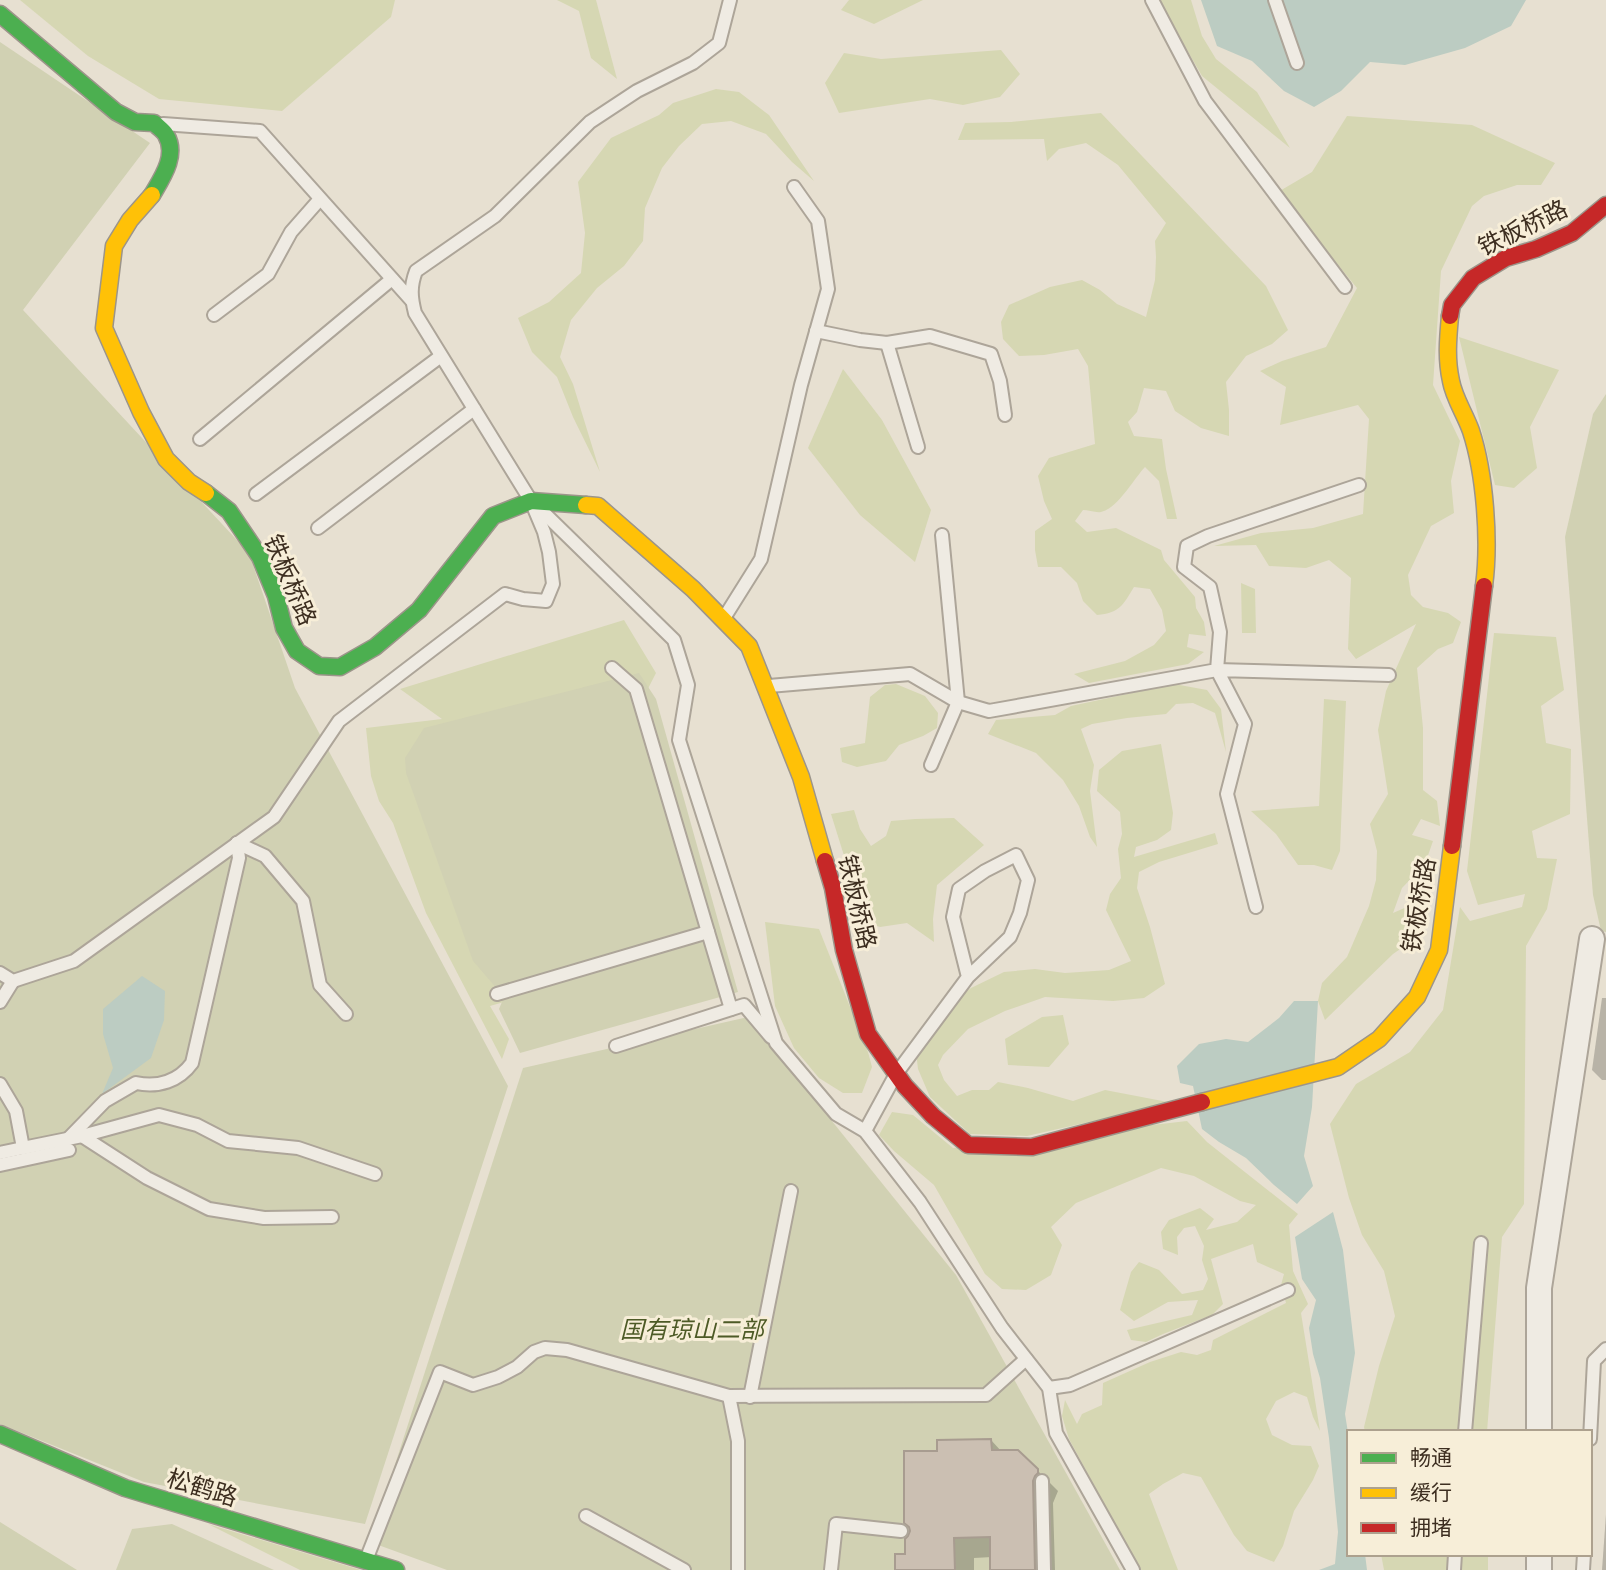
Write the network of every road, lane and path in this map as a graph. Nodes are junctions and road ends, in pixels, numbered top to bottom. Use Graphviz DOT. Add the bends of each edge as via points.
graph roads {
  1 [pos="730,0"];
  2 [pos="1152,0"];
  3 [pos="1275,0"];
  4 [pos="0,14"];
  5 [pos="1297,64"];
  6 [pos="154,123"];
  7 [pos="794,187"];
  8 [pos="320,199"];
  9 [pos="1606,205"];
  10 [pos="392,279"];
  11 [pos="1345,288"];
  12 [pos="412,301"];
  13 [pos="214,315"];
  14 [pos="816,331"];
  15 [pos="887,342"];
  16 [pos="441,356"];
  17 [pos="474,408"];
  18 [pos="1005,415"];
  19 [pos="200,439"];
  20 [pos="918,447"];
  21 [pos="1359,485"];
  22 [pos="256,494"];
  23 [pos="531,501"];
  24 [pos="318,528"];
  25 [pos="942,535"];
  26 [pos="723,619"];
  27 [pos="612,668"];
  28 [pos="1217,670"];
  29 [pos="1389,675"];
  30 [pos="765,686"];
  31 [pos="958,702"];
  32 [pos="931,765"];
  33 [pos="237,843"];
  34 [pos="1256,906"];
  35 [pos="708,932"];
  36 [pos="1592,939"];
  37 [pos="0,973"];
  38 [pos="968,977"];
  39 [pos="13,981"];
  40 [pos="497,995"];
  41 [pos="0,1002"];
  42 [pos="731,1009"];
  43 [pos="346,1014"];
  44 [pos="776,1043"];
  45 [pos="616,1046"];
  46 [pos="896,1074"];
  47 [pos="0,1084"];
  48 [pos="865,1131"];
  49 [pos="82,1136"];
  50 [pos="68,1144"];
  51 [pos="23,1148"];
  52 [pos="0,1153"];
  53 [pos="0,1165"];
  54 [pos="376,1174"];
  55 [pos="791,1191"];
  56 [pos="332,1217"];
  57 [pos="1481,1243"];
  58 [pos="1288,1290"];
  59 [pos="1606,1349"];
  60 [pos="1026,1359"];
  61 [pos="1049,1388"];
  62 [pos="729,1396"];
  63 [pos="750,1397"];
  64 [pos="1465,1430"];
  65 [pos="1539,1430"];
  66 [pos="1590,1430"];
  67 [pos="0,1434"];
  68 [pos="1042,1481"];
  69 [pos="586,1516"];
  70 [pos="901,1531"];
  71 [pos="366,1561"];
  72 [pos="396,1570"];
  73 [pos="684,1570"];
  74 [pos="738,1570"];
  75 [pos="831,1570"];
  76 [pos="1044,1570"];
  77 [pos="1133,1570"];
  1 -- 12 [label="lane" via="719,43 590,122 495,216 416,271"];
  2 -- 11 [label="lane" via="1205,101"];
  3 -- 5 [label="lane"];
  4 -- 6 [label="street" via="116,112 135,122"];
  6 -- 8 [label="lane" via="260,131"];
  6 -- 23 [label="street, 铁板桥路" via="167,136 167,170 114,246 104,328 166,459 229,511 260,557 284,628 297,651 319,666 340,667 375,647 419,610 493,516"];
  7 -- 14 [label="lane" via="818,221 828,289"];
  8 -- 10 [label="lane"];
  8 -- 13 [label="lane" via="291,232 268,274"];
  9 -- 46 [label="street, 铁板桥路" via="1572,233 1506,258 1473,278 1452,305 1447,342 1451,382 1471,432 1478,465 1485,509 1486,569 1439,950 1418,998 1379,1039 1338,1067 1032,1147 968,1145 933,1116"];
  10 -- 12 [label="lane"];
  10 -- 19 [label="lane"];
  12 -- 16 [label="lane"];
  14 -- 15 [label="lane"];
  14 -- 26 [label="lane" via="761,559"];
  15 -- 18 [label="lane" via="930,336 991,354"];
  15 -- 20 [label="lane"];
  16 -- 17 [label="lane"];
  16 -- 22 [label="lane"];
  17 -- 23 [label="lane"];
  17 -- 24 [label="lane"];
  21 -- 28 [label="lane" via="1187,546 1184,567 1210,587 1220,632"];
  23 -- 26 [label="street, 铁板桥路" via="598,506"];
  23 -- 33 [label="lane" via="549,552 553,584 547,601 505,594 347,715 274,817"];
  23 -- 44 [label="lane" via="674,640 688,685 679,740"];
  25 -- 31 [label="lane"];
  26 -- 30 [label="street, 铁板桥路" via="749,646"];
  27 -- 35 [label="lane" via="636,689"];
  28 -- 29 [label="lane"];
  28 -- 31 [label="lane" via="989,710"];
  28 -- 34 [label="lane" via="1245,724 1227,794"];
  30 -- 31 [label="lane" via="910,674"];
  30 -- 46 [label="street, 铁板桥路" via="801,777 867,1034"];
  31 -- 32 [label="lane"];
  33 -- 39 [label="lane" via="75,961"];
  33 -- 43 [label="lane" via="265,856 303,901 320,985"];
  33 -- 50 [label="lane" via="239,858 192,1063 177,1079 148,1086 136,1083 105,1101"];
  35 -- 40 [label="lane"];
  35 -- 42 [label="lane"];
  36 -- 65 [label="street" via="1539,1288"];
  37 -- 39 [label="lane"];
  38 -- 38 [label="lane" via="1010,937 1020,914 1028,880 1016,855 959,889 953,917"];
  38 -- 46 [label="lane"];
  39 -- 41 [label="lane"];
  42 -- 44 [label="lane" via="744,1005"];
  42 -- 45 [label="lane"];
  44 -- 48 [label="lane" via="836,1114"];
  46 -- 48 [label="lane"];
  47 -- 51 [label="lane" via="16,1111"];
  48 -- 60 [label="lane" via="920,1202"];
  49 -- 50 [label="lane"];
  49 -- 54 [label="lane" via="159,1115 197,1125 228,1141 298,1148"];
  49 -- 56 [label="lane" via="147,1178 209,1209 264,1217"];
  50 -- 51 [label="lane"];
  50 -- 53 [label="lane"];
  51 -- 52 [label="lane"];
  55 -- 63 [label="lane"];
  57 -- 64 [label="lane"];
  58 -- 61 [label="lane" via="1070,1385"];
  59 -- 66 [label="lane" via="1594,1361"];
  60 -- 61 [label="lane"];
  60 -- 63 [label="lane" via="986,1395"];
  61 -- 77 [label="lane" via="1056,1433"];
  62 -- 63 [label="lane"];
  62 -- 71 [label="lane" via="558,1349 534,1352 517,1367 473,1385 440,1372"];
  62 -- 74 [label="lane" via="738,1441"];
  67 -- 71 [label="street, 松鹤路" via="124,1488"];
  68 -- 76 [label="lane"];
  69 -- 73 [label="lane"];
  70 -- 75 [label="lane" via="836,1524"];
  71 -- 72 [label="street, 松鹤路"];
}
